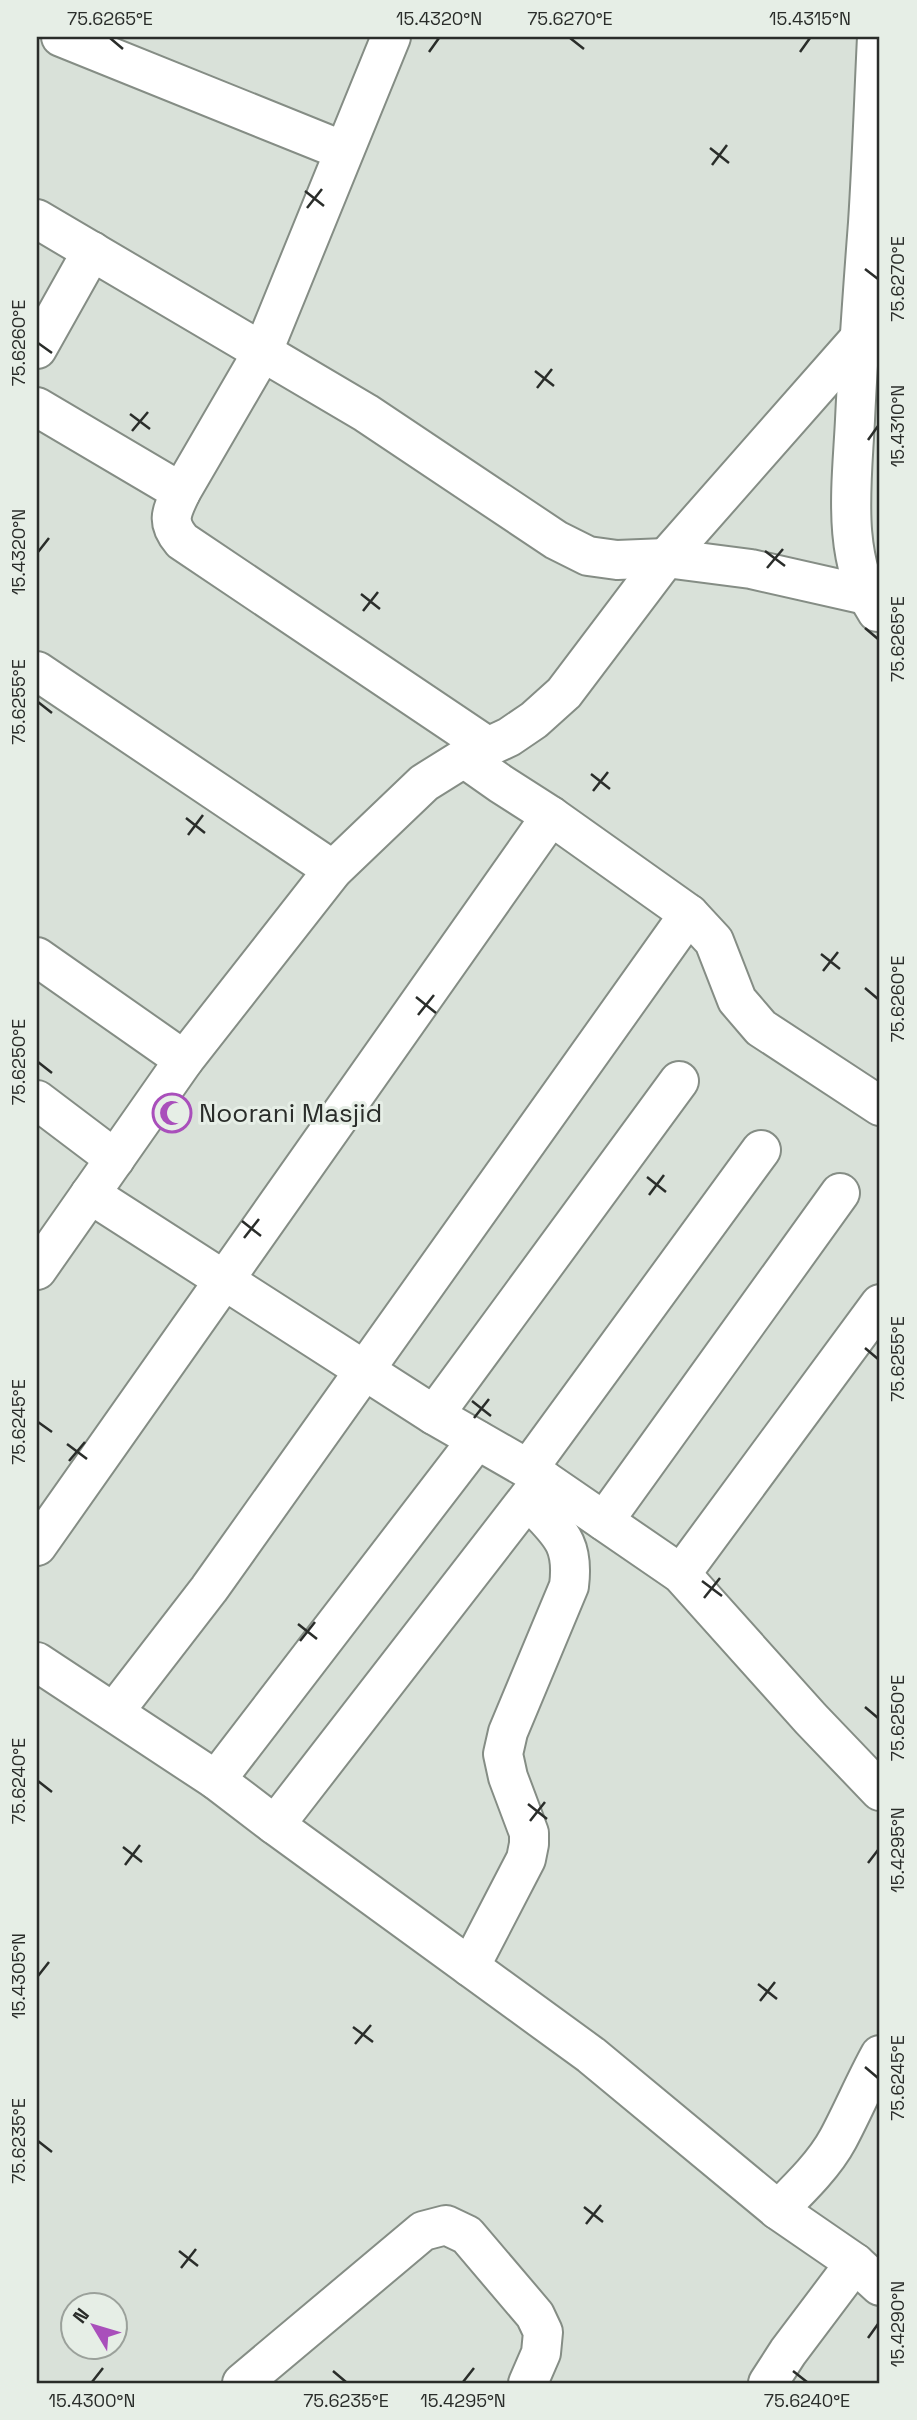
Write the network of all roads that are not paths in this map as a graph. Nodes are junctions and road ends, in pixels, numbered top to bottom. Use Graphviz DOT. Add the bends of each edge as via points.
graph roads {
  1 [pos="61,37"];
  2 [pos="391,37"];
  3 [pos="877,37"];
  4 [pos="344,151"];
  5 [pos="875,154"];
  6 [pos="37,219"];
  7 [pos="92,251"];
  8 [pos="859,339"];
  9 [pos="37,349"];
  10 [pos="263,351"];
  11 [pos="37,407"];
  12 [pos="181,492"];
  13 [pos="666,558"];
  14 [pos="873,606"];
  15 [pos="37,671"];
  16 [pos="476,752"];
  17 [pos="551,816"];
  18 [pos="333,870"];
  19 [pos="689,914"];
  20 [pos="37,957"];
  21 [pos="184,1060"];
  22 [pos="679,1081"];
  23 [pos="37,1100"];
  24 [pos="880,1106"];
  25 [pos="761,1150"];
  26 [pos="115,1159"];
  27 [pos="840,1193"];
  28 [pos="90,1194"];
  29 [pos="37,1270"];
  30 [pos="224,1281"];
  31 [pos="880,1304"];
  32 [pos="364,1371"];
  33 [pos="434,1415"];
  34 [pos="477,1440"];
  35 [pos="533,1482"];
  36 [pos="604,1521"];
  37 [pos="37,1546"];
  38 [pos="681,1574"];
  39 [pos="37,1662"];
  40 [pos="114,1712"];
  41 [pos="216,1780"];
  42 [pos="880,1791"];
  43 [pos="275,1825"];
  44 [pos="470,1967"];
  45 [pos="880,2055"];
  46 [pos="778,2210"];
  47 [pos="868,2275"];
  48 [pos="243,2383"];
  49 [pos="528,2383"];
  50 [pos="768,2383"];
  1 -- 4 [label="street"];
  2 -- 4 [label="street"];
  3 -- 5 [label="street"];
  4 -- 10 [label="street"];
  5 -- 8 [label="street"];
  6 -- 7 [label="street"];
  7 -- 9 [label="street"];
  7 -- 10 [label="street"];
  8 -- 13 [label="street"];
  8 -- 14 [label="street" via="851,505 854,548"];
  10 -- 12 [label="street"];
  10 -- 13 [label="street" via="366,413 556,540 588,556"];
  11 -- 12 [label="street"];
  12 -- 16 [label="street" via="171,522 182,541"];
  13 -- 14 [label="street" via="751,569"];
  13 -- 16 [label="street" via="564,693 509,737"];
  15 -- 18 [label="street"];
  16 -- 17 [label="street"];
  16 -- 18 [label="street" via="424,783"];
  17 -- 19 [label="street"];
  17 -- 30 [label="street"];
  18 -- 21 [label="street"];
  19 -- 24 [label="street" via="714,941 737,1000 761,1028"];
  19 -- 32 [label="street"];
  20 -- 21 [label="street"];
  21 -- 26 [label="street"];
  22 -- 33 [label="street"];
  23 -- 26 [label="street"];
  25 -- 35 [label="street"];
  26 -- 28 [label="street"];
  27 -- 36 [label="street"];
  28 -- 29 [label="street"];
  28 -- 30 [label="street"];
  30 -- 32 [label="street"];
  30 -- 37 [label="street"];
  31 -- 38 [label="street"];
  32 -- 33 [label="street"];
  32 -- 40 [label="street"];
  33 -- 34 [label="street"];
  34 -- 35 [label="street"];
  34 -- 41 [label="street"];
  35 -- 36 [label="street"];
  35 -- 43 [label="street"];
  35 -- 44 [label="street" via="569,1550 569,1586 503,1754 529,1833 526,1859"];
  36 -- 38 [label="street"];
  38 -- 42 [label="street"];
  39 -- 40 [label="street"];
  40 -- 41 [label="street"];
  41 -- 43 [label="street"];
  43 -- 44 [label="street"];
  44 -- 46 [label="street" via="591,2055"];
  45 -- 46 [label="street" via="837,2141"];
  46 -- 47 [label="street"];
  47 -- 50 [label="street" via="788,2352"];
  48 -- 49 [label="street" via="423,2231 446,2225 467,2235 535,2315 542,2332 541,2353"];
}
